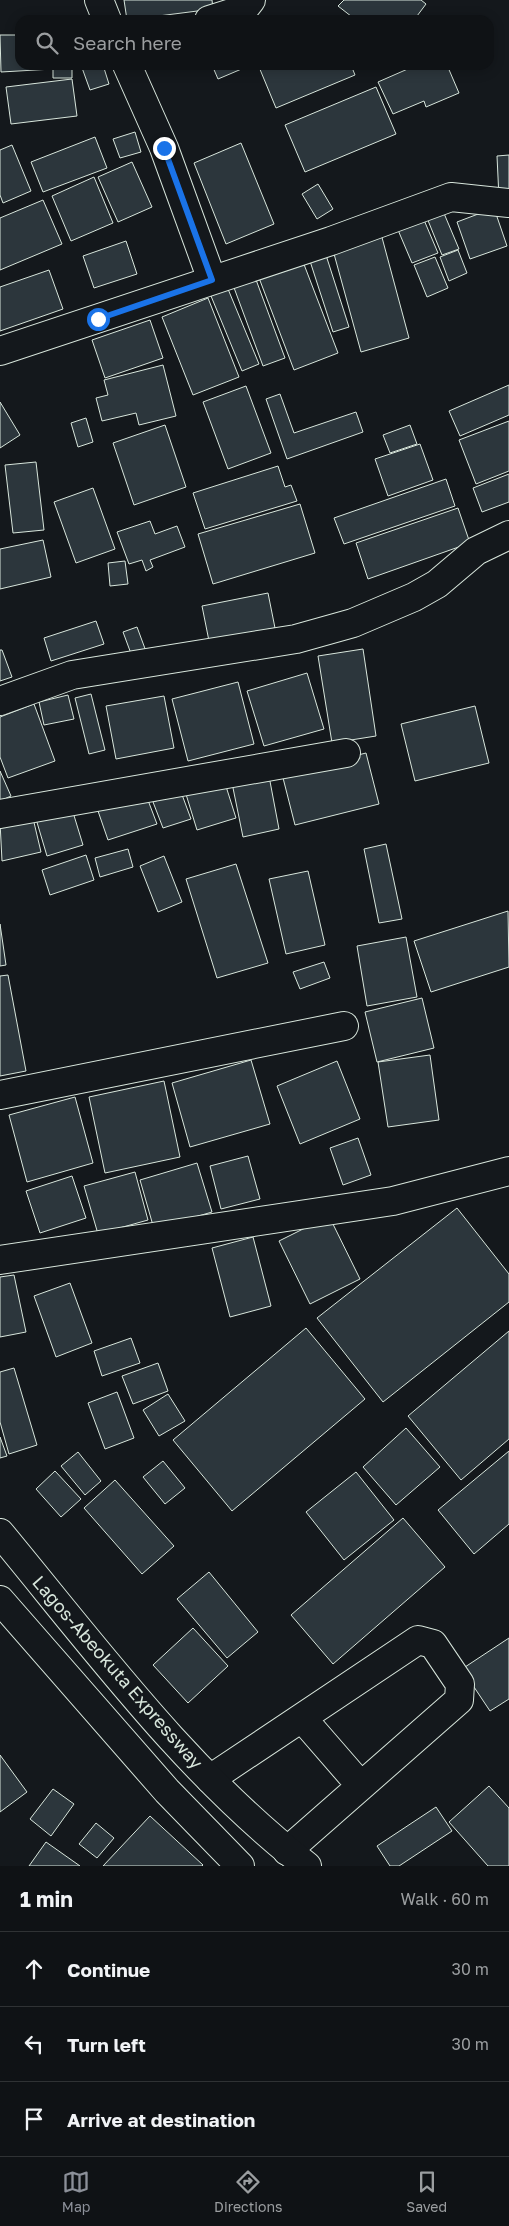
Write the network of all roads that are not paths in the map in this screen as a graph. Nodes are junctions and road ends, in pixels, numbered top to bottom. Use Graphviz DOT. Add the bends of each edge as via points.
graph roads {
  1 [pos="99,0"];
  2 [pos="251,0"];
  3 [pos="105,15"];
  4 [pos="225,15"];
  5 [pos="129,70"];
  6 [pos="509,203"];
  7 [pos="212,280"];
  8 [pos="0,351"];
  9 [pos="509,535"];
  10 [pos="0,701"];
  11 [pos="346,752"];
  12 [pos="0,814"];
  13 [pos="344,1026"];
  14 [pos="0,1095"];
  15 [pos="509,1171"];
  16 [pos="0,1260"];
  17 [pos="0,1533"];
  18 [pos="0,1600"];
  19 [pos="302,1718"];
  20 [pos="210,1779"];
  21 [pos="361,1786"];
  22 [pos="297,1858"];
  23 [pos="240,1866"];
  1 -- 3 [label="main road"];
  2 -- 4 [label="main road" via="244,9"];
  5 -- 7 [label="main road" via="164,148"];
  6 -- 7 [label="main road" via="451,197"];
  7 -- 8 [label="main road"];
  9 -- 10 [label="main road" via="476,551 429,588 353,623 296,639 72,675"];
  11 -- 12 [label="main road"];
  13 -- 14 [label="main road"];
  15 -- 16 [label="main road" via="393,1201"];
  17 -- 20 [label="main road, Lagos-Abeokuta Expressway" via="160,1727"];
  18 -- 23 [label="main road" via="167,1791"];
  19 -- 20 [label="main road"];
  19 -- 21 [label="main road"];
  19 -- 21 [label="main road" via="418,1640 433,1644 460,1684 459,1700"];
  20 -- 22 [label="main road, Lagos-Abeokuta Expressway"];
  21 -- 22 [label="main road"];
}
